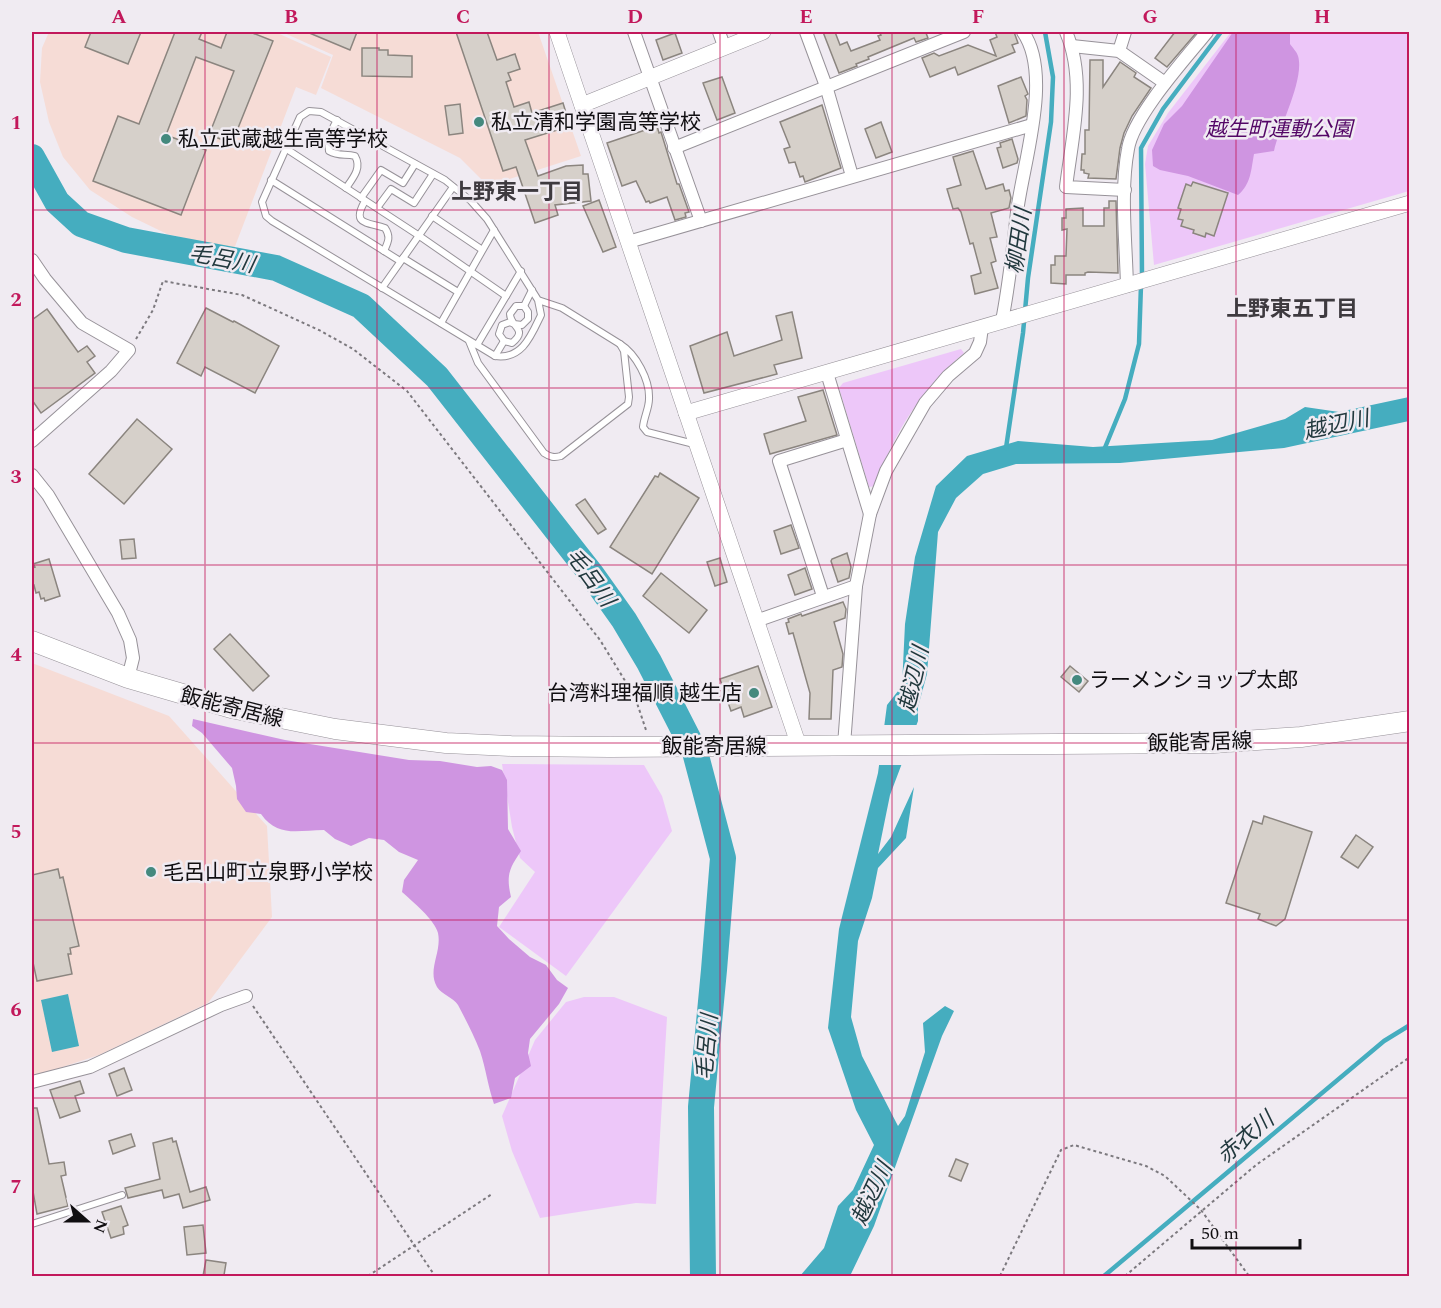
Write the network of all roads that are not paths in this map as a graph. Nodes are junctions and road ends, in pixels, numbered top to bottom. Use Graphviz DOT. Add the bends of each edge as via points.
graph roads {
  1 [pos="557,32"];
  2 [pos="634,32"];
  3 [pos="719,32"];
  4 [pos="763,32"];
  5 [pos="806,32"];
  6 [pos="964,32"];
  7 [pos="1023,32"];
  8 [pos="1066,32"];
  9 [pos="1125,32"];
  10 [pos="1207,32"];
  11 [pos="724,46"];
  12 [pos="1072,46"];
  13 [pos="1119,51"];
  14 [pos="650,77"];
  15 [pos="1166,83"];
  16 [pos="826,86"];
  17 [pos="582,105"];
  18 [pos="337,120"];
  19 [pos="1032,125"];
  20 [pos="285,148"];
  21 [pos="674,148"];
  22 [pos="415,164"];
  23 [pos="433,174"];
  24 [pos="852,176"];
  25 [pos="271,180"];
  26 [pos="453,187"];
  27 [pos="346,188"];
  28 [pos="1125,190"];
  29 [pos="363,199"];
  30 [pos="1410,203"];
  31 [pos="378,208"];
  32 [pos="432,216"];
  33 [pos="700,221"];
  34 [pos="494,230"];
  35 [pos="418,235"];
  36 [pos="628,242"];
  37 [pos="481,249"];
  38 [pos="384,251"];
  39 [pos="402,259"];
  40 [pos="32,260"];
  41 [pos="470,270"];
  42 [pos="520,271"];
  43 [pos="1129,286"];
  44 [pos="382,288"];
  45 [pos="532,290"];
  46 [pos="458,291"];
  47 [pos="506,296"];
  48 [pos="538,300"];
  49 [pos="524,306"];
  50 [pos="1006,320"];
  51 [pos="441,323"];
  52 [pos="514,324"];
  53 [pos="982,327"];
  54 [pos="468,339"];
  55 [pos="504,341"];
  56 [pos="620,344"];
  57 [pos="477,345"];
  58 [pos="495,356"];
  59 [pos="827,373"];
  60 [pos="686,413"];
  61 [pos="847,440"];
  62 [pos="32,441"];
  63 [pos="697,445"];
  64 [pos="32,476"];
  65 [pos="870,514"];
  66 [pos="856,586"];
  67 [pos="823,597"];
  68 [pos="756,621"];
  69 [pos="32,641"];
  70 [pos="128,678"];
  71 [pos="1410,721"];
  72 [pos="851,745"];
  73 [pos="799,746"];
  74 [pos="246,996"];
  75 [pos="32,1082"];
  76 [pos="122,1195"];
  77 [pos="32,1224"];
  1 -- 17 [label="street"];
  2 -- 14 [label="street"];
  3 -- 11 [label="street"];
  4 -- 11 [label="street"];
  5 -- 16 [label="street"];
  6 -- 16 [label="street"];
  7 -- 19 [label="street" via="1033,59 1037,96"];
  8 -- 12 [label="street"];
  9 -- 13 [label="street"];
  10 -- 15 [label="street"];
  11 -- 14 [label="street"];
  12 -- 13 [label="street"];
  12 -- 28 [label="street" via="1078,91 1066,188"];
  13 -- 15 [label="street"];
  14 -- 17 [label="street"];
  14 -- 21 [label="street"];
  15 -- 28 [label="street" via="1135,129 1128,147"];
  16 -- 21 [label="street"];
  16 -- 24 [label="street"];
  17 -- 36 [label="street"];
  18 -- 20 [label="lane" via="315,110 305,113"];
  18 -- 22 [label="lane"];
  18 -- 27 [label="lane" via="330,134 329,151 355,156 359,162"];
  19 -- 24 [label="street"];
  19 -- 50 [label="street"];
  20 -- 25 [label="lane"];
  20 -- 27 [label="lane"];
  21 -- 33 [label="street"];
  22 -- 23 [label="lane"];
  22 -- 29 [label="lane" via="403,183 381,170"];
  23 -- 26 [label="lane"];
  23 -- 31 [label="lane" via="414,203 391,189"];
  24 -- 33 [label="street"];
  25 -- 38 [label="lane"];
  25 -- 44 [label="lane" via="262,202 266,216"];
  26 -- 32 [label="lane"];
  26 -- 34 [label="lane" via="471,201"];
  27 -- 29 [label="lane"];
  28 -- 43 [label="street"];
  29 -- 31 [label="lane"];
  29 -- 38 [label="lane" via="362,222 385,228 388,233"];
  30 -- 43 [label="street"];
  31 -- 35 [label="lane"];
  32 -- 35 [label="lane"];
  32 -- 37 [label="lane"];
  33 -- 36 [label="street"];
  34 -- 37 [label="lane"];
  34 -- 42 [label="lane"];
  35 -- 39 [label="lane"];
  35 -- 41 [label="lane"];
  36 -- 60 [label="street"];
  37 -- 41 [label="lane"];
  38 -- 39 [label="lane"];
  39 -- 44 [label="lane"];
  39 -- 46 [label="lane"];
  40 -- 62 [label="street" via="82,322 129,350"];
  41 -- 46 [label="lane"];
  41 -- 47 [label="lane"];
  42 -- 45 [label="lane"];
  42 -- 47 [label="lane"];
  43 -- 50 [label="street"];
  44 -- 51 [label="lane"];
  45 -- 48 [label="lane"];
  45 -- 49 [label="lane"];
  46 -- 51 [label="lane"];
  47 -- 57 [label="lane"];
  48 -- 56 [label="lane" via="562,308"];
  48 -- 58 [label="lane" via="541,315 519,352 506,358"];
  49 -- 52 [label="lane" via="511,310 509,317"];
  49 -- 52 [label="lane" via="528,319 522,325"];
  50 -- 53 [label="street"];
  51 -- 54 [label="lane"];
  52 -- 55 [label="lane" via="502,326 499,334"];
  52 -- 55 [label="lane" via="519,330 518,338 512,343"];
  53 -- 59 [label="street"];
  53 -- 65 [label="street" via="975,353 925,403 886,471"];
  54 -- 56 [label="lane" via="478,363 544,453 555,458 628,404 624,351"];
  54 -- 57 [label="lane"];
  55 -- 58 [label="lane"];
  56 -- 63 [label="lane" via="635,359 646,381 650,401 643,427 647,432"];
  57 -- 58 [label="lane"];
  59 -- 60 [label="street"];
  59 -- 61 [label="street"];
  60 -- 63 [label="street"];
  61 -- 65 [label="street"];
  61 -- 67 [label="street" via="778,461"];
  63 -- 68 [label="street"];
  64 -- 70 [label="street" via="48,495 118,613 133,658"];
  65 -- 66 [label="street"];
  66 -- 67 [label="street"];
  66 -- 72 [label="street"];
  67 -- 68 [label="street"];
  68 -- 73 [label="street"];
  69 -- 70 [label="main road, 飯能寄居線"];
  70 -- 73 [label="main road, 飯能寄居線" via="264,716 403,739 511,746 652,740 718,746"];
  71 -- 72 [label="main road, 飯能寄居線" via="1257,741"];
  72 -- 73 [label="main road, 飯能寄居線"];
  74 -- 75 [label="street" via="90,1067"];
  76 -- 77 [label="lane"];
}
